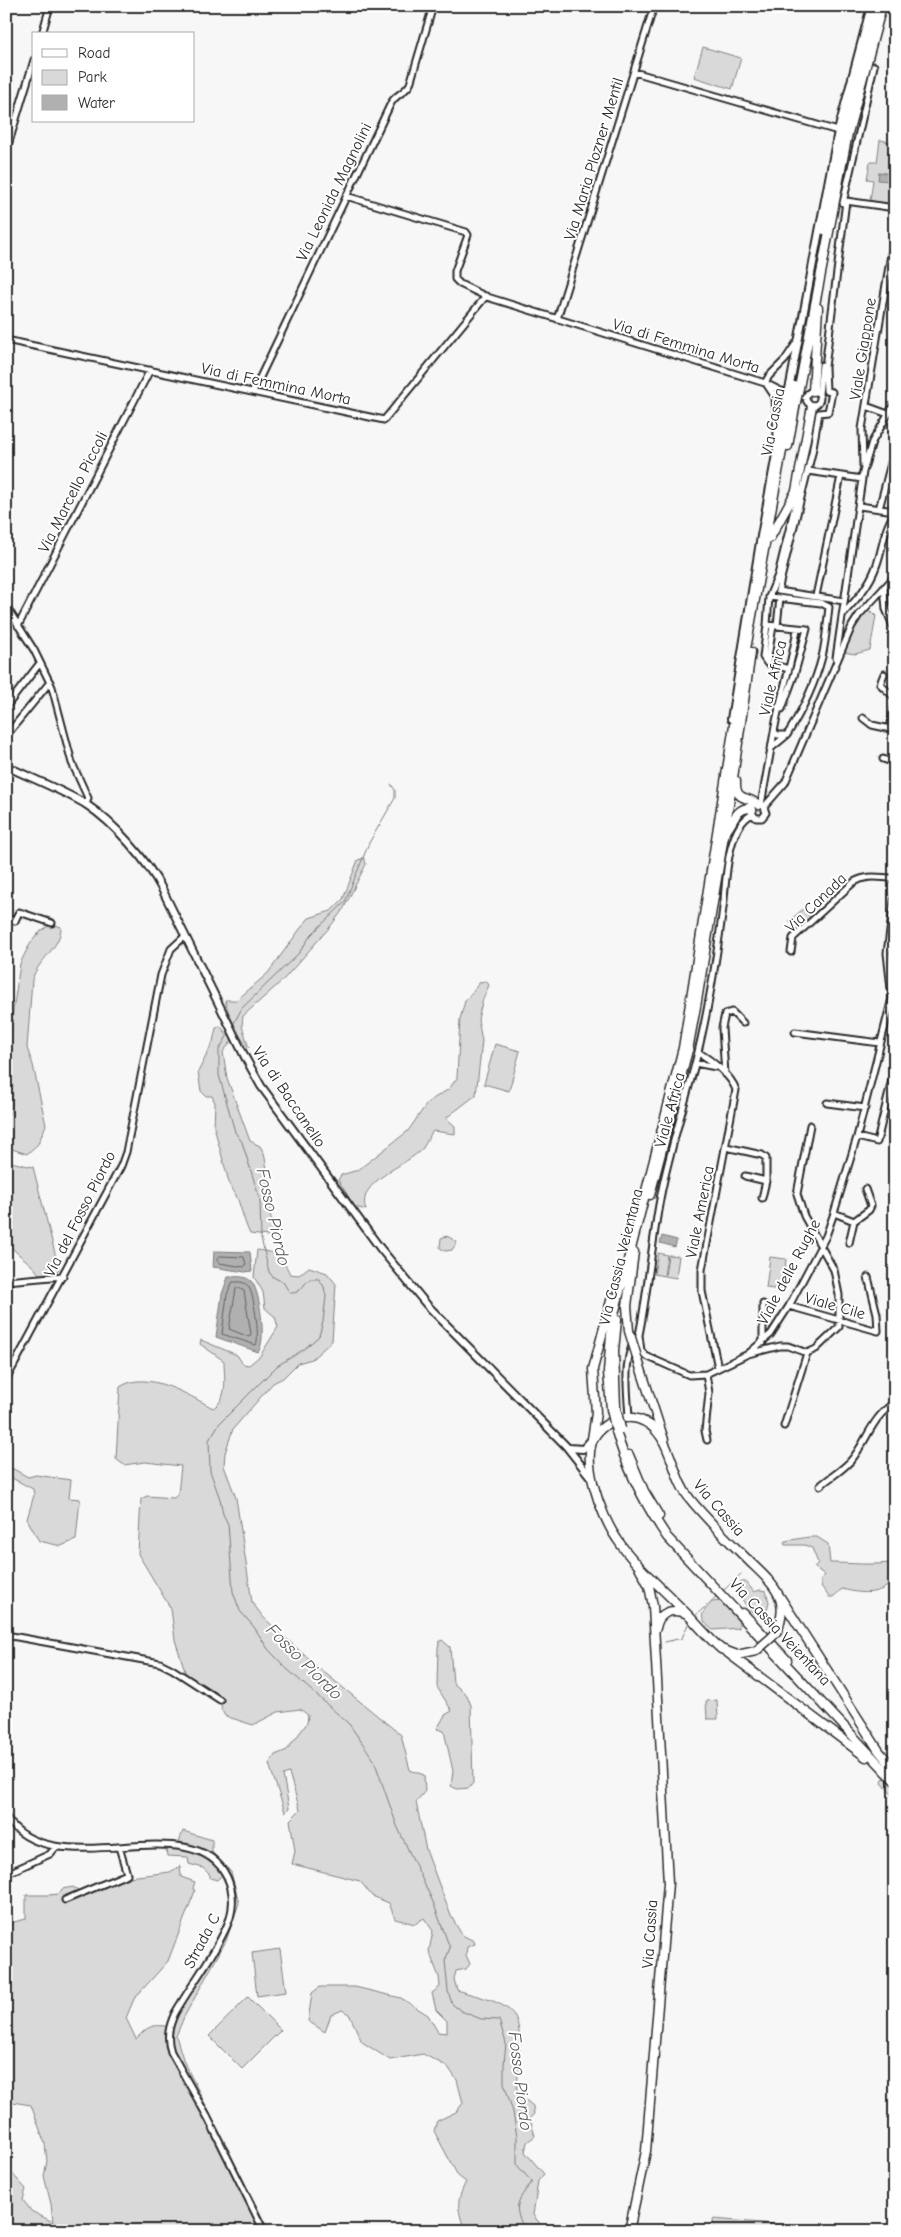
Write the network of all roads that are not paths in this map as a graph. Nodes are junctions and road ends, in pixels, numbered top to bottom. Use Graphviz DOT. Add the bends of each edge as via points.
graph roads {
  1 [pos="50,6"];
  2 [pos="434,6"];
  3 [pos="654,6"];
  4 [pos="871,6"];
  5 [pos="877,6"];
  6 [pos="882,6"];
  7 [pos="43,32"];
  8 [pos="874,66"];
  9 [pos="32,67"];
  10 [pos="634,72"];
  11 [pos="838,131"];
  12 [pos="6,152"];
  13 [pos="346,196"];
  14 [pos="895,208"];
  15 [pos="895,230"];
  16 [pos="818,288"];
  17 [pos="486,296"];
  18 [pos="557,320"];
  19 [pos="6,340"];
  20 [pos="798,341"];
  21 [pos="150,370"];
  22 [pos="765,383"];
  23 [pos="794,387"];
  24 [pos="781,391"];
  25 [pos="253,392"];
  26 [pos="816,393"];
  27 [pos="775,397"];
  28 [pos="806,397"];
  29 [pos="791,401"];
  30 [pos="895,403"];
  31 [pos="814,406"];
  32 [pos="866,406"];
  33 [pos="888,414"];
  34 [pos="778,448"];
  35 [pos="895,448"];
  36 [pos="808,471"];
  37 [pos="863,472"];
  38 [pos="841,476"];
  39 [pos="862,479"];
  40 [pos="859,506"];
  41 [pos="880,509"];
  42 [pos="895,512"];
  43 [pos="770,538"];
  44 [pos="895,576"];
  45 [pos="884,587"];
  46 [pos="816,596"];
  47 [pos="769,597"];
  48 [pos="780,598"];
  49 [pos="844,601"];
  50 [pos="6,606"];
  51 [pos="842,615"];
  52 [pos="18,626"];
  53 [pos="772,626"];
  54 [pos="797,629"];
  55 [pos="895,631"];
  56 [pos="836,660"];
  57 [pos="40,663"];
  58 [pos="789,669"];
  59 [pos="884,674"];
  60 [pos="50,682"];
  61 [pos="895,698"];
  62 [pos="895,705"];
  63 [pos="6,707"];
  64 [pos="778,707"];
  65 [pos="863,718"];
  66 [pos="731,720"];
  67 [pos="892,729"];
  68 [pos="774,732"];
  69 [pos="787,735"];
  70 [pos="6,736"];
  71 [pos="770,750"];
  72 [pos="883,759"];
  73 [pos="895,763"];
  74 [pos="6,766"];
  75 [pos="734,767"];
  76 [pos="724,791"];
  77 [pos="86,805"];
  78 [pos="758,808"];
  79 [pos="724,832"];
  80 [pos="715,848"];
  81 [pos="895,878"];
  82 [pos="895,893"];
  83 [pos="6,918"];
  84 [pos="52,923"];
  85 [pos="184,937"];
  86 [pos="790,952"];
  87 [pos="743,1023"];
  88 [pos="796,1032"];
  89 [pos="880,1043"];
  90 [pos="698,1052"];
  91 [pos="695,1063"];
  92 [pos="717,1067"];
  93 [pos="895,1067"];
  94 [pos="725,1075"];
  95 [pos="827,1103"];
  96 [pos="865,1108"];
  97 [pos="810,1124"];
  98 [pos="857,1137"];
  99 [pos="726,1148"];
  100 [pos="745,1176"];
  101 [pos="766,1181"];
  102 [pos="865,1189"];
  103 [pos="762,1198"];
  104 [pos="834,1213"];
  105 [pos="854,1221"];
  106 [pos="636,1234"];
  107 [pos="849,1243"];
  108 [pos="819,1246"];
  109 [pos="632,1251"];
  110 [pos="63,1276"];
  111 [pos="868,1277"];
  112 [pos="6,1280"];
  113 [pos="763,1304"];
  114 [pos="789,1306"];
  115 [pos="839,1320"];
  116 [pos="639,1335"];
  117 [pos="763,1343"];
  118 [pos="807,1353"];
  119 [pos="748,1354"];
  120 [pos="718,1368"];
  121 [pos="706,1374"];
  122 [pos="6,1380"];
  123 [pos="895,1402"];
  124 [pos="629,1418"];
  125 [pos="784,1426"];
  126 [pos="592,1439"];
  127 [pos="664,1440"];
  128 [pos="706,1440"];
  129 [pos="566,1446"];
  130 [pos="592,1480"];
  131 [pos="820,1486"];
  132 [pos="637,1563"];
  133 [pos="780,1597"];
  134 [pos="691,1617"];
  135 [pos="6,1635"];
  136 [pos="654,1637"];
  137 [pos="728,1653"];
  138 [pos="220,1700"];
  139 [pos="895,1770"];
  140 [pos="894,1778"];
  141 [pos="6,1817"];
  142 [pos="56,1847"];
  143 [pos="119,1847"];
  144 [pos="6,1874"];
  145 [pos="65,1900"];
  146 [pos="264,2231"];
  147 [pos="629,2231"];
  1 -- 7 [label="street"];
  2 -- 13 [label="street, Via Leonida Magnolini" via="410,84 407,90 393,98"];
  3 -- 10 [label="street, Via Maria Plozner Mentil"];
  4 -- 11 [label="street"];
  5 -- 23 [label="main road, Via Cassia" via="842,132"];
  6 -- 16 [label="main road, Via Cassia" via="848,133"];
  8 -- 26 [label="street" via="844,201"];
  9 -- 12 [label="street"];
  10 -- 11 [label="street"];
  10 -- 18 [label="street, Via Maria Plozner Mentil"];
  11 -- 20 [label="street"];
  13 -- 17 [label="street, Via di Femmina Morta" via="466,232 468,235 455,279"];
  13 -- 25 [label="street, Via Leonida Magnolini"];
  14 -- 36 [label="street" via="846,201 825,367 826,391 832,392 828,412 818,413"];
  15 -- 32 [label="street, Viale Giappone"];
  16 -- 23 [label="main road, Via Cassia"];
  16 -- 26 [label="main road"];
  17 -- 18 [label="street, Via di Femmina Morta"];
  17 -- 25 [label="street, Via di Femmina Morta" via="385,419"];
  18 -- 22 [label="street, Via di Femmina Morta"];
  19 -- 21 [label="street, Via di Femmina Morta"];
  20 -- 22 [label="street, Via di Femmina Morta"];
  20 -- 23 [label="street"];
  21 -- 25 [label="street, Via di Femmina Morta"];
  21 -- 52 [label="street, Via Marcello Piccoli"];
  22 -- 24 [label="street, Via di Femmina Morta"];
  22 -- 27 [label="street, Via di Femmina Morta"];
  23 -- 29 [label="main road, Via Cassia, bridge"];
  24 -- 27 [label="street"];
  24 -- 28 [label="street, Via di Femmina Morta"];
  26 -- 28 [label="street" via="808,393"];
  26 -- 31 [label="street" via="820,401"];
  27 -- 34 [label="street"];
  28 -- 31 [label="street" via="808,404"];
  29 -- 34 [label="street"];
  29 -- 43 [label="main road, Via Cassia"];
  29 -- 76 [label="main road, Via Cassia"];
  30 -- 33 [label="street, Viale Giappone"];
  31 -- 43 [label="main road" via="796,491"];
  31 -- 47 [label="street" via="790,526"];
  32 -- 33 [label="street"];
  32 -- 37 [label="street, Viale Giappone" via="861,441"];
  33 -- 37 [label="street, Viale Giappone" via="872,442"];
  34 -- 66 [label="street"];
  35 -- 41 [label="street"];
  36 -- 38 [label="street"];
  36 -- 46 [label="street" via="778,591"];
  37 -- 39 [label="street, Viale Giappone"];
  38 -- 39 [label="street"];
  38 -- 46 [label="street"];
  39 -- 40 [label="street, Viale Giappone"];
  40 -- 41 [label="street"];
  40 -- 49 [label="street, Viale Giappone"];
  41 -- 42 [label="street"];
  42 -- 51 [label="street" via="887,526 872,578"];
  43 -- 75 [label="main road, Via Cassia"];
  44 -- 45 [label="street, Viale Africa"];
  45 -- 55 [label="street" via="886,609"];
  45 -- 56 [label="street, Viale Africa" via="859,614"];
  46 -- 49 [label="street"];
  47 -- 48 [label="street"];
  47 -- 53 [label="street"];
  48 -- 53 [label="street, Viale Africa"];
  48 -- 69 [label="street, Viale Africa" via="822,603 829,607 822,656 811,688"];
  49 -- 51 [label="street, Viale Giappone"];
  50 -- 52 [label="street"];
  51 -- 56 [label="street, Viale Giappone"];
  52 -- 57 [label="street"];
  53 -- 54 [label="street, Viale Africa"];
  53 -- 58 [label="street" via="762,657 767,664"];
  54 -- 58 [label="street, Viale Africa"];
  54 -- 64 [label="street" via="807,629 791,684 782,708"];
  56 -- 78 [label="street, Viale Africa" via="784,783"];
  57 -- 60 [label="street"];
  57 -- 63 [label="street"];
  58 -- 64 [label="street, Viale Africa"];
  59 -- 61 [label="street" via="880,684"];
  60 -- 70 [label="street"];
  60 -- 77 [label="street" via="72,763 88,798"];
  62 -- 67 [label="street"];
  64 -- 68 [label="street, Viale Africa"];
  65 -- 67 [label="street" via="872,725"];
  66 -- 76 [label="main road" via="722,779"];
  68 -- 69 [label="street, Viale Africa" via="778,736"];
  68 -- 71 [label="street"];
  69 -- 71 [label="street"];
  71 -- 78 [label="street"];
  72 -- 73 [label="street"];
  74 -- 77 [label="street, Via di Baccanello"];
  75 -- 78 [label="main road" via="737,792"];
  75 -- 79 [label="main road, Via Cassia"];
  76 -- 80 [label="main road, Via Cassia"];
  77 -- 85 [label="street, Via di Baccanello" via="108,823 150,869"];
  78 -- 79 [label="main road" via="744,808 736,813"];
  78 -- 90 [label="street, Viale Africa" via="741,823 734,839 714,982"];
  79 -- 106 [label="main road, Via Cassia Veientana" via="688,1050"];
  80 -- 106 [label="main road, Via Cassia Veientana" via="683,1048"];
  81 -- 86 [label="street, Via Canada" via="870,876 854,882 792,938"];
  82 -- 89 [label="street, Viale delle Rughe" via="887,953 893,993"];
  83 -- 84 [label="street" via="15,921 19,912"];
  85 -- 110 [label="street, Via del Fosso Piordo" via="171,949 164,967 124,1158 113,1185"];
  85 -- 129 [label="street, Via di Baccanello" via="261,1086 380,1248 427,1305"];
  87 -- 94 [label="street" via="732,1012 725,1014 722,1028"];
  88 -- 89 [label="street"];
  89 -- 96 [label="street, Viale delle Rughe"];
  90 -- 91 [label="street, Viale Africa"];
  90 -- 92 [label="street, Viale America"];
  91 -- 92 [label="street"];
  91 -- 116 [label="street, Viale Africa" via="662,1189"];
  92 -- 94 [label="street, Viale America"];
  93 -- 98 [label="street" via="877,1142"];
  94 -- 99 [label="street, Viale America" via="736,1090"];
  95 -- 96 [label="street"];
  96 -- 98 [label="street, Viale delle Rughe"];
  97 -- 108 [label="street" via="797,1194"];
  98 -- 104 [label="street, Viale delle Rughe"];
  99 -- 101 [label="street" via="765,1157"];
  99 -- 120 [label="street, Viale America" via="701,1278"];
  100 -- 101 [label="street"];
  101 -- 103 [label="street"];
  102 -- 105 [label="street" via="871,1206"];
  104 -- 105 [label="street"];
  104 -- 108 [label="street, Viale delle Rughe"];
  105 -- 107 [label="street"];
  106 -- 109 [label="main road, Via Cassia Veientana"];
  108 -- 114 [label="street, Viale delle Rughe"];
  108 -- 115 [label="street" via="834,1270 840,1295"];
  109 -- 126 [label="main road, Via Cassia" via="621,1267 595,1363 596,1413"];
  109 -- 127 [label="main road, bridge" via="627,1306 629,1331"];
  109 -- 140 [label="main road, Via Cassia Veientana, bridge" via="617,1323 614,1408 618,1430 655,1511 725,1597"];
  110 -- 112 [label="street"];
  110 -- 122 [label="street, Via del Fosso Piordo"];
  111 -- 115 [label="street, Viale Cile" via="878,1332"];
  113 -- 117 [label="street"];
  114 -- 115 [label="street, Viale Cile"];
  114 -- 117 [label="street, Viale delle Rughe"];
  115 -- 118 [label="street" via="839,1327 832,1335"];
  116 -- 121 [label="street" via="641,1351 646,1356 689,1375"];
  116 -- 124 [label="street, Viale Africa" via="628,1361"];
  117 -- 119 [label="street, Viale delle Rughe"];
  118 -- 119 [label="street" via="780,1346"];
  118 -- 125 [label="street"];
  119 -- 120 [label="street"];
  120 -- 121 [label="street"];
  121 -- 128 [label="street" via="709,1393"];
  123 -- 131 [label="street" via="876,1419 853,1459"];
  124 -- 126 [label="main road" via="607,1423"];
  124 -- 127 [label="main road, Via Cassia" via="647,1424"];
  126 -- 129 [label="street" via="580,1450"];
  126 -- 130 [label="main road, Via Cassia" via="589,1456"];
  127 -- 133 [label="main road, Via Cassia" via="678,1480 688,1497 766,1578"];
  129 -- 130 [label="street, Via di Baccanello"];
  130 -- 132 [label="main road, Via Cassia" via="611,1530"];
  132 -- 134 [label="main road, Via Cassia"];
  132 -- 136 [label="main road, Via Cassia" via="649,1586"];
  133 -- 137 [label="main road, bridge" via="782,1614 778,1630 772,1637 756,1651 741,1655"];
  133 -- 139 [label="main road, Via Cassia" via="879,1751"];
  134 -- 136 [label="main road, Via Cassia" via="676,1610 666,1613 658,1620"];
  134 -- 137 [label="main road, Via Cassia" via="714,1643"];
  135 -- 138 [label="street" via="160,1664"];
  136 -- 147 [label="main road, Via Cassia" via="668,1883 646,2151"];
  137 -- 140 [label="main road, Via Cassia" via="849,1743 877,1769"];
  141 -- 142 [label="street, Strada C" via="26,1836"];
  142 -- 143 [label="street, Strada C"];
  142 -- 144 [label="street" via="50,1854"];
  143 -- 145 [label="street" via="127,1874"];
  143 -- 146 [label="street, Strada C" via="195,1849 216,1861 229,1880 232,1901 228,1923 175,2013 168,2043"];
}
